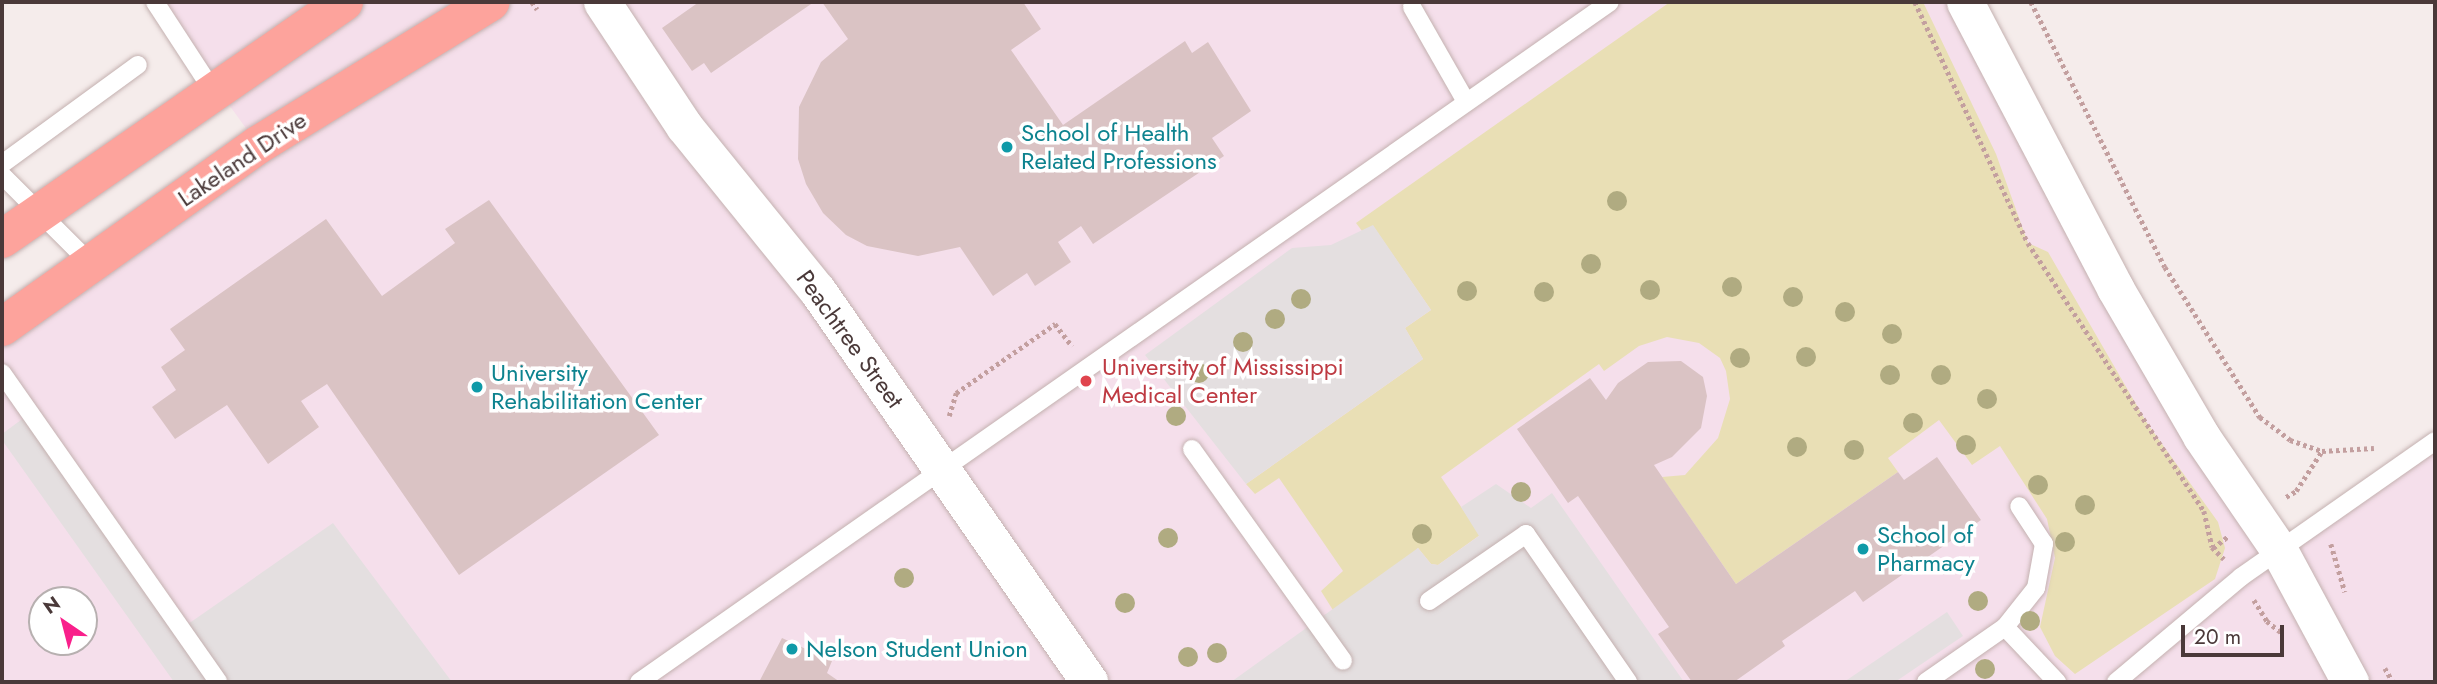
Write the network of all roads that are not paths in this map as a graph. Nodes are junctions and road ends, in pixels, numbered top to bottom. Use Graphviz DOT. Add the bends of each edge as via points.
graph roads {
  1 [pos="344,2"];
  2 [pos="491,2"];
  3 [pos="602,2"];
  4 [pos="1610,2"];
  5 [pos="1965,2"];
  6 [pos="165,5"];
  7 [pos="1412,7"];
  8 [pos="138,65"];
  9 [pos="213,91"];
  10 [pos="1465,100"];
  11 [pos="2,164"];
  12 [pos="2,174"];
  13 [pos="39,212"];
  14 [pos="2,239"];
  15 [pos="90,263"];
  16 [pos="2,327"];
  17 [pos="2,373"];
  18 [pos="2435,441"];
  19 [pos="1192,449"];
  20 [pos="944,471"];
  21 [pos="2019,506"];
  22 [pos="2279,550"];
  23 [pos="1429,601"];
  24 [pos="2005,627"];
  25 [pos="1343,661"];
  26 [pos="218,682"];
  27 [pos="639,682"];
  28 [pos="1089,682"];
  29 [pos="1628,682"];
  30 [pos="1926,682"];
  31 [pos="2057,682"];
  32 [pos="2116,682"];
  33 [pos="2350,682"];
  1 -- 9 [label="main road"];
  2 -- 15 [label="main road, Lakeland Drive" via="258,145"];
  3 -- 20 [label="street, Peachtree Street" via="684,126 817,290"];
  4 -- 10 [label="lane"];
  5 -- 22 [label="street" via="2115,288 2201,436"];
  6 -- 9 [label="lane"];
  7 -- 10 [label="lane"];
  8 -- 11 [label="lane"];
  9 -- 13 [label="main road"];
  10 -- 20 [label="lane"];
  12 -- 13 [label="lane"];
  13 -- 14 [label="main road"];
  13 -- 15 [label="lane"];
  15 -- 16 [label="main road, Lakeland Drive"];
  17 -- 26 [label="lane"];
  18 -- 22 [label="lane"];
  19 -- 25 [label="lane"];
  20 -- 27 [label="lane"];
  20 -- 28 [label="street, Peachtree Street"];
  21 -- 24 [label="lane" via="2044,544 2036,587"];
  22 -- 32 [label="lane"];
  22 -- 33 [label="street"];
  23 -- 29 [label="lane" via="1526,534"];
  24 -- 30 [label="lane"];
  24 -- 31 [label="lane"];
}
